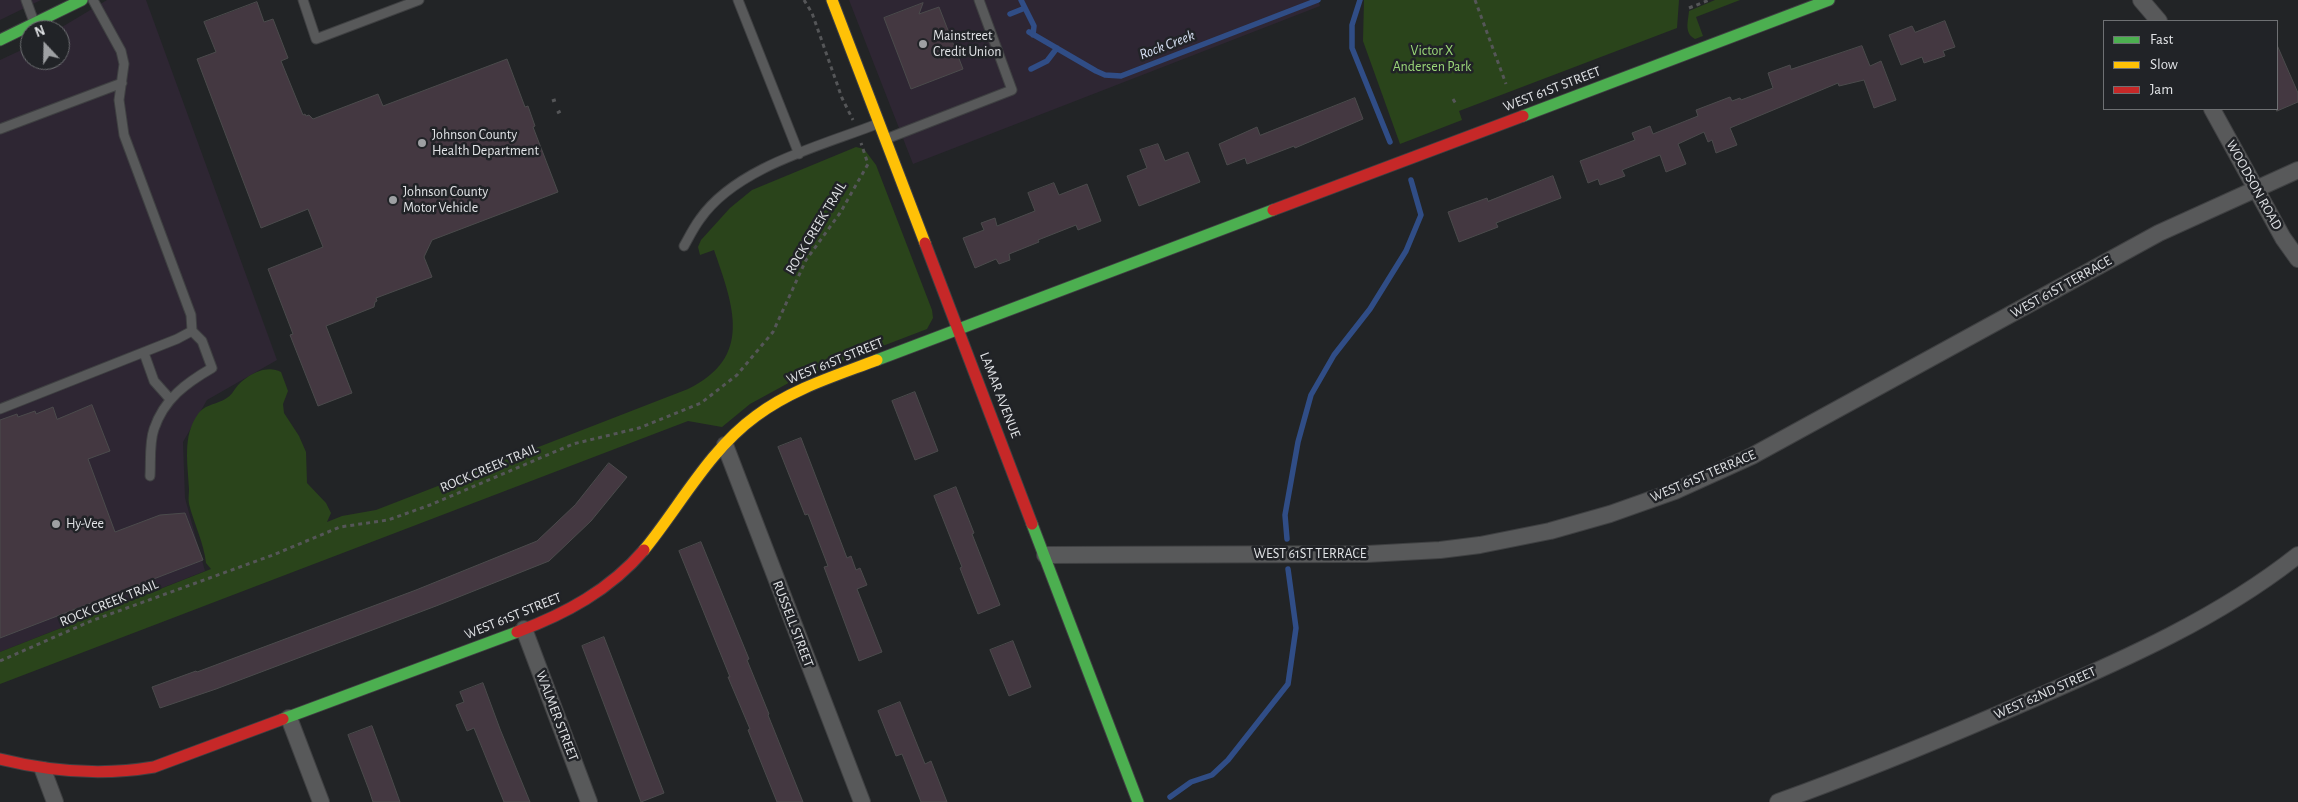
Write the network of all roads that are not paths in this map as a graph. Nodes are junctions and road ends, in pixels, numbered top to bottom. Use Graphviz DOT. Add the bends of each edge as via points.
graph roads {
  1 [pos="26,0"];
  2 [pos="82,0"];
  3 [pos="92,0"];
  4 [pos="303,0"];
  5 [pos="419,0"];
  6 [pos="738,0"];
  7 [pos="832,0"];
  8 [pos="978,0"];
  9 [pos="1829,0"];
  10 [pos="2141,0"];
  11 [pos="33,20"];
  12 [pos="42,20"];
  13 [pos="2158,20"];
  14 [pos="20,31"];
  15 [pos="0,40"];
  16 [pos="122,83"];
  17 [pos="2213,110"];
  18 [pos="880,123"];
  19 [pos="0,129"];
  20 [pos="886,139"];
  21 [pos="799,154"];
  22 [pos="2298,170"];
  23 [pos="2256,188"];
  24 [pos="684,246"];
  25 [pos="2298,260"];
  26 [pos="958,329"];
  27 [pos="192,331"];
  28 [pos="144,353"];
  29 [pos="170,398"];
  30 [pos="0,409"];
  31 [pos="725,445"];
  32 [pos="150,476"];
  33 [pos="2298,554"];
  34 [pos="1045,555"];
  35 [pos="524,629"];
  36 [pos="289,718"];
  37 [pos="0,759"];
  38 [pos="43,770"];
  39 [pos="1136,801"];
  40 [pos="56,802"];
  41 [pos="321,802"];
  42 [pos="589,802"];
  43 [pos="862,802"];
  44 [pos="1778,802"];
  1 -- 11 [label="lane"];
  2 -- 12 [label="street"];
  3 -- 16 [label="lane" via="121,51 124,64"];
  4 -- 5 [label="lane" via="316,39"];
  6 -- 21 [label="lane"];
  7 -- 18 [label="street, LAMAR AVENUE"];
  8 -- 20 [label="lane" via="1012,90"];
  9 -- 26 [label="street, WEST 61ST STREET"];
  10 -- 13 [label="street"];
  14 -- 15 [label="street"];
  16 -- 19 [label="lane"];
  16 -- 27 [label="lane" via="119,100 124,135 191,315"];
  17 -- 23 [label="street, WOODSON ROAD"];
  18 -- 20 [label="street, LAMAR AVENUE"];
  18 -- 21 [label="lane"];
  20 -- 26 [label="street, LAMAR AVENUE"];
  21 -- 24 [label="lane" via="743,180 725,193 700,218"];
  22 -- 23 [label="street, WEST 61ST TERRACE"];
  23 -- 25 [label="street, WOODSON ROAD"];
  23 -- 34 [label="street, WEST 61ST TERRACE" via="2159,232 1752,456 1675,491 1610,514 1550,531 1440,550 1367,554"];
  26 -- 31 [label="street, WEST 61ST STREET" via="795,392 760,412"];
  26 -- 34 [label="street, LAMAR AVENUE"];
  27 -- 28 [label="lane"];
  27 -- 29 [label="lane" via="202,341 212,368 186,383"];
  28 -- 29 [label="lane" via="154,381"];
  28 -- 30 [label="lane"];
  29 -- 32 [label="lane" via="153,430"];
  31 -- 35 [label="street, WEST 61ST STREET" via="666,522 624,570 576,606"];
  31 -- 43 [label="street, RUSSELL STREET"];
  33 -- 44 [label="street, WEST 62ND STREET" via="2275,573 2205,617 2074,681 1925,746"];
  34 -- 39 [label="street, LAMAR AVENUE"];
  35 -- 36 [label="street, WEST 61ST STREET"];
  35 -- 42 [label="street, WALMER STREET"];
  36 -- 38 [label="street, WEST 61ST STREET" via="154,767 82,774"];
  36 -- 41 [label="street"];
  37 -- 38 [label="street, WEST 61ST STREET"];
  38 -- 40 [label="street"];
}
